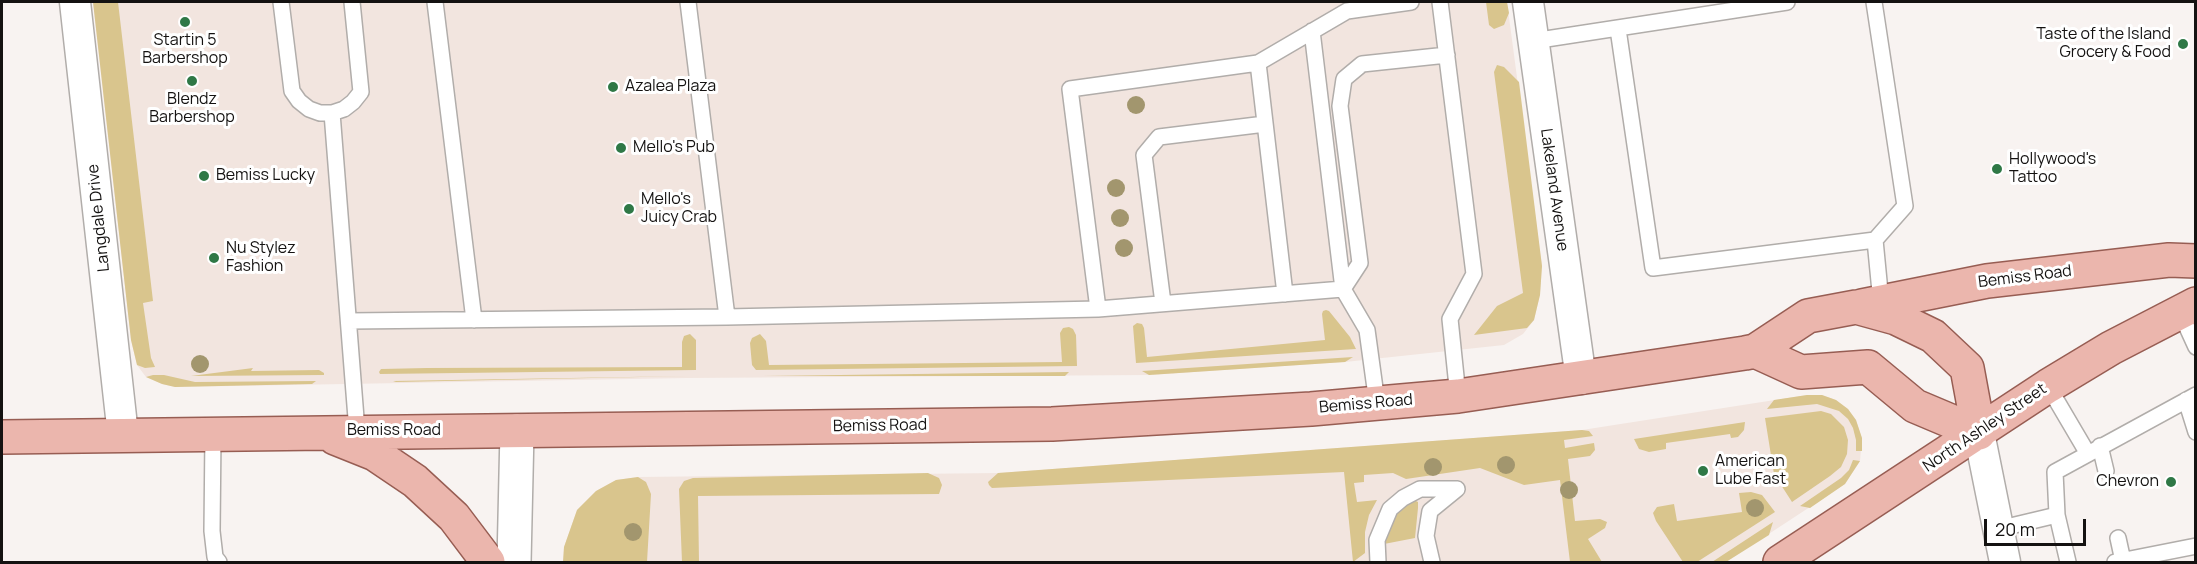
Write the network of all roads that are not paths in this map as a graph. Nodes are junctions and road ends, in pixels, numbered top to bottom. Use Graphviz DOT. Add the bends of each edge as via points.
graph roads {
  1 [pos="75,2"];
  2 [pos="281,2"];
  3 [pos="352,2"];
  4 [pos="435,2"];
  5 [pos="688,2"];
  6 [pos="1411,2"];
  7 [pos="1440,2"];
  8 [pos="1528,2"];
  9 [pos="1787,2"];
  10 [pos="1874,2"];
  11 [pos="1618,29"];
  12 [pos="1312,31"];
  13 [pos="1533,41"];
  14 [pos="1447,55"];
  15 [pos="1258,63"];
  16 [pos="332,113"];
  17 [pos="1265,124"];
  18 [pos="1875,240"];
  19 [pos="2196,261"];
  20 [pos="1343,289"];
  21 [pos="1285,294"];
  22 [pos="1163,303"];
  23 [pos="1869,304"];
  24 [pos="2188,308"];
  25 [pos="1098,309"];
  26 [pos="727,317"];
  27 [pos="474,320"];
  28 [pos="349,321"];
  29 [pos="2196,347"];
  30 [pos="1755,351"];
  31 [pos="1581,379"];
  32 [pos="2048,386"];
  33 [pos="1458,396"];
  34 [pos="2191,397"];
  35 [pos="1377,403"];
  36 [pos="320,431"];
  37 [pos="357,431"];
  38 [pos="517,431"];
  39 [pos="2196,432"];
  40 [pos="1979,433"];
  41 [pos="213,434"];
  42 [pos="123,435"];
  43 [pos="2,436"];
  44 [pos="2094,450"];
  45 [pos="2106,471"];
  46 [pos="2057,515"];
  47 [pos="1998,530"];
  48 [pos="2118,538"];
  49 [pos="2196,546"];
  50 [pos="2140,560"];
  51 [pos="219,562"];
  52 [pos="488,562"];
  53 [pos="514,562"];
  54 [pos="1378,562"];
  55 [pos="1432,562"];
  56 [pos="1780,562"];
  57 [pos="2005,562"];
  58 [pos="2068,562"];
  59 [pos="2119,562"];
  1 -- 42 [label="street, Langdale Drive"];
  2 -- 16 [label="lane" via="292,91 309,109"];
  3 -- 16 [label="lane" via="361,92 344,109"];
  4 -- 27 [label="lane"];
  5 -- 26 [label="lane"];
  6 -- 12 [label="lane" via="1347,11"];
  7 -- 14 [label="lane"];
  8 -- 13 [label="street, Lakeland Avenue"];
  9 -- 11 [label="lane"];
  10 -- 18 [label="lane" via="1905,206"];
  11 -- 13 [label="lane"];
  11 -- 18 [label="lane" via="1653,268"];
  12 -- 15 [label="lane"];
  12 -- 20 [label="lane"];
  13 -- 31 [label="street, Lakeland Avenue"];
  14 -- 20 [label="lane" via="1362,64 1344,80 1340,106 1360,263"];
  14 -- 33 [label="lane" via="1474,274 1450,319"];
  15 -- 17 [label="lane"];
  15 -- 25 [label="lane" via="1070,89"];
  16 -- 28 [label="lane"];
  17 -- 21 [label="lane"];
  17 -- 22 [label="lane" via="1159,136 1144,155"];
  18 -- 23 [label="lane"];
  19 -- 23 [label="main road, Bemiss Road" via="2169,260 1987,281"];
  20 -- 21 [label="lane"];
  20 -- 35 [label="lane" via="1366,330"];
  21 -- 22 [label="lane"];
  22 -- 25 [label="lane"];
  23 -- 30 [label="main road, Bemiss Road" via="1808,316"];
  23 -- 40 [label="main road, Bemiss Road" via="1933,336 1968,368"];
  24 -- 29 [label="lane"];
  24 -- 32 [label="main road, North Ashley Street"];
  25 -- 26 [label="lane"];
  26 -- 27 [label="lane"];
  27 -- 28 [label="lane"];
  28 -- 37 [label="lane"];
  30 -- 31 [label="main road, Bemiss Road"];
  30 -- 40 [label="main road" via="1801,372 1868,367 1915,406"];
  31 -- 33 [label="main road, Bemiss Road"];
  32 -- 40 [label="main road, North Ashley Street"];
  32 -- 44 [label="lane"];
  33 -- 35 [label="main road, Bemiss Road"];
  34 -- 39 [label="lane"];
  34 -- 44 [label="lane"];
  35 -- 38 [label="main road, Bemiss Road" via="1052,424"];
  36 -- 37 [label="main road, Bemiss Road"];
  36 -- 41 [label="main road, Bemiss Road"];
  36 -- 52 [label="main road" via="375,454 415,481 453,517"];
  37 -- 38 [label="main road, Bemiss Road"];
  38 -- 53 [label="main road"];
  40 -- 47 [label="street"];
  40 -- 56 [label="main road, North Ashley Street"];
  41 -- 42 [label="main road, Bemiss Road"];
  41 -- 51 [label="lane" via="212,531"];
  42 -- 43 [label="main road, Bemiss Road"];
  44 -- 45 [label="lane"];
  44 -- 46 [label="lane" via="2055,472"];
  46 -- 47 [label="lane"];
  46 -- 58 [label="lane"];
  47 -- 57 [label="street"];
  48 -- 59 [label="lane"];
  49 -- 50 [label="lane"];
  50 -- 59 [label="lane"];
  54 -- 55 [label="lane" via="1377,540 1390,509 1420,489 1457,489 1430,512 1426,536"];
}
